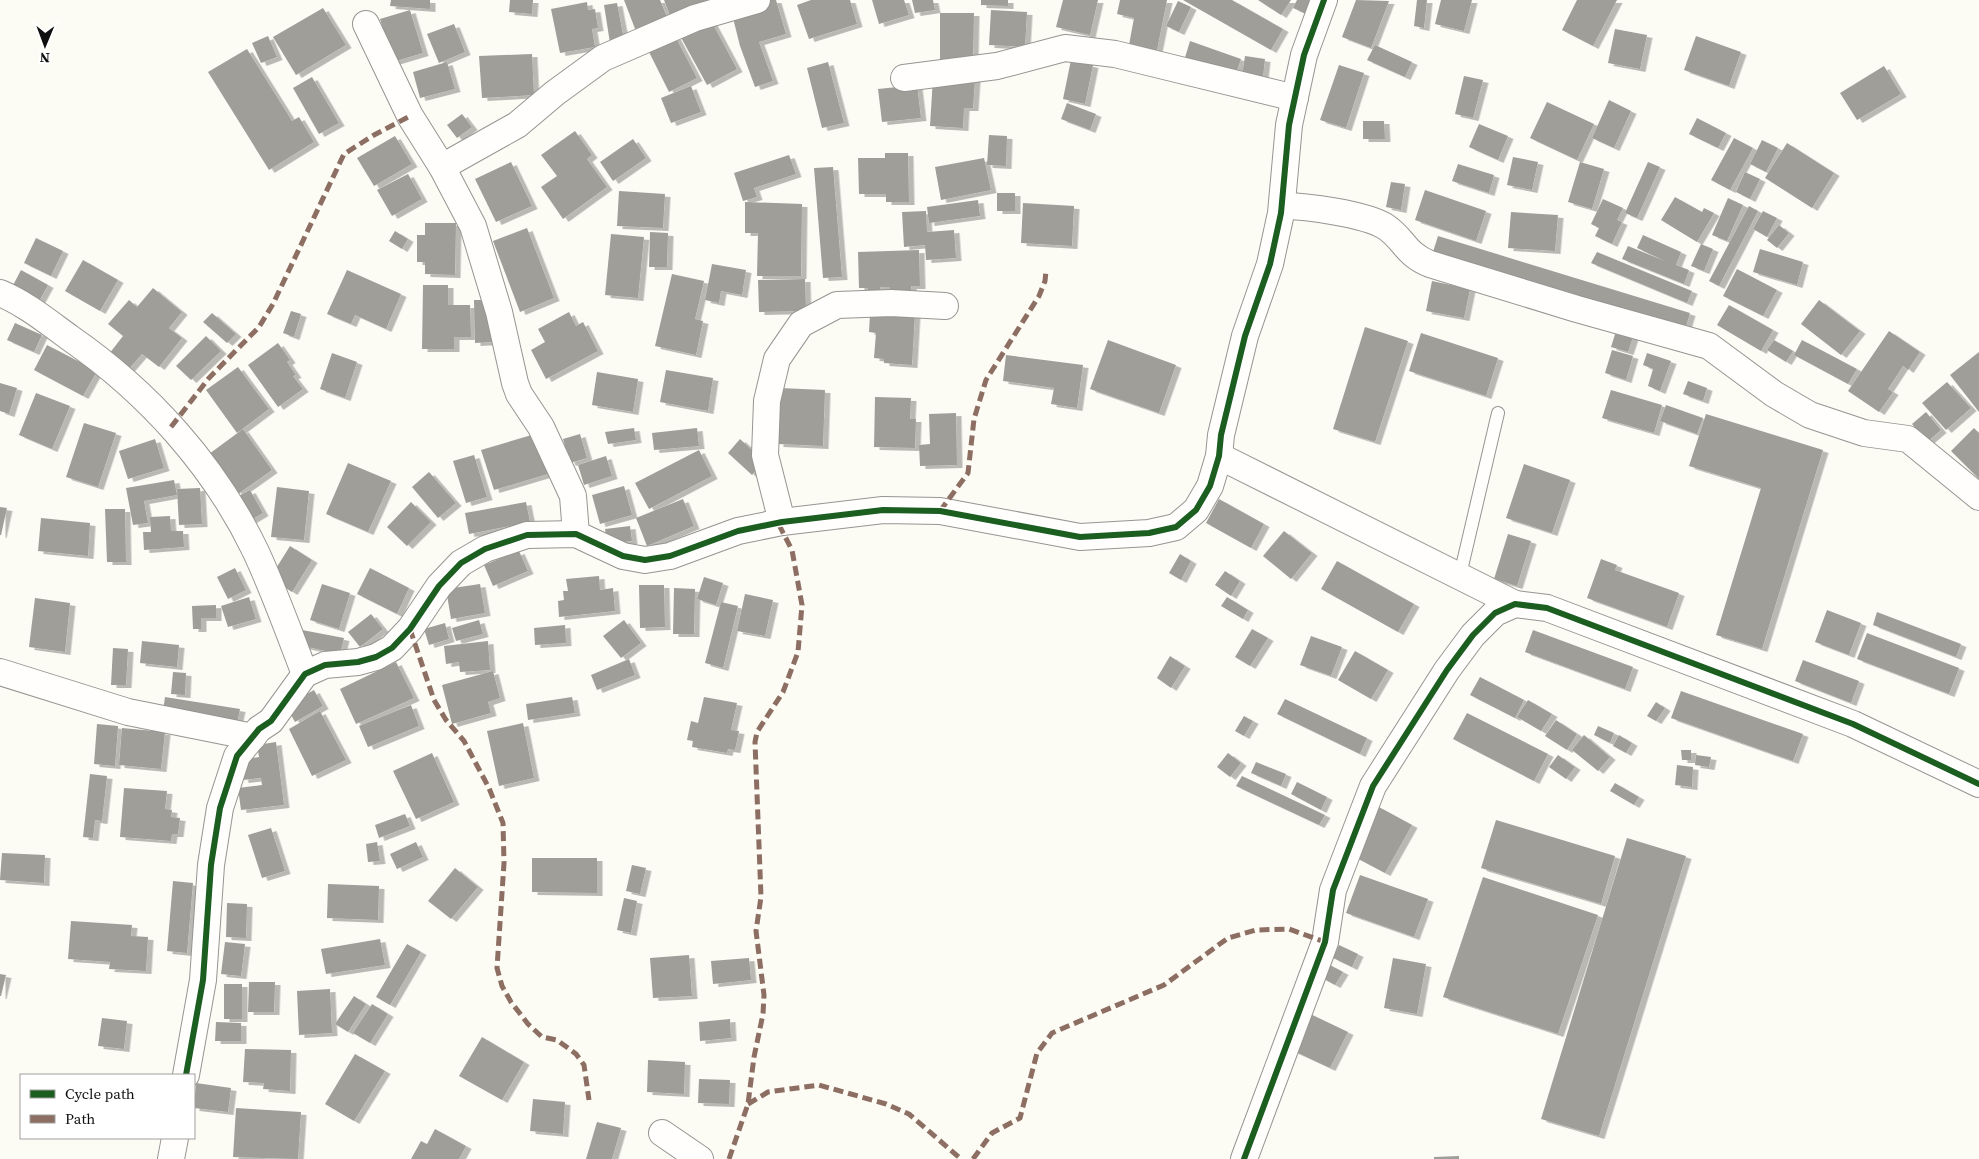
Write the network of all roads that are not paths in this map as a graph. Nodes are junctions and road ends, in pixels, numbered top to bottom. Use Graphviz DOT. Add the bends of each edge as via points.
graph roads {
  1 [pos="757,0"];
  2 [pos="1324,0"];
  3 [pos="366,24"];
  4 [pos="904,78"];
  5 [pos="1295,98"];
  6 [pos="442,167"];
  7 [pos="1282,206"];
  8 [pos="0,293"];
  9 [pos="945,306"];
  10 [pos="1498,413"];
  11 [pos="1219,456"];
  12 [pos="1979,497"];
  13 [pos="782,522"];
  14 [pos="576,534"];
  15 [pos="1460,575"];
  16 [pos="1515,604"];
  17 [pos="0,672"];
  18 [pos="305,674"];
  19 [pos="253,736"];
  20 [pos="1979,784"];
  21 [pos="186,1074"];
  22 [pos="662,1133"];
  23 [pos="175,1139"];
  24 [pos="171,1159"];
  25 [pos="700,1159"];
  26 [pos="1244,1159"];
  1 -- 6 [label="street" via="695,18 603,58 517,125"];
  2 -- 5 [label="street" via="1304,55"];
  3 -- 6 [label="street" via="410,116"];
  4 -- 5 [label="street" via="997,66 1065,48 1086,49"];
  5 -- 7 [label="street" via="1289,125"];
  6 -- 14 [label="street" via="473,226 500,312 510,368 519,394 541,427 573,496"];
  7 -- 11 [label="street" via="1270,264 1231,389"];
  7 -- 12 [label="street" via="1303,206 1369,220 1385,227 1416,258 1430,264 1709,346 1774,394 1810,415 1864,433 1908,439"];
  8 -- 18 [label="street" via="16,300 99,358 174,430 224,494 255,551"];
  9 -- 13 [label="street" via="837,305 802,324 777,359 767,401 765,455"];
  10 -- 15 [label="lane"];
  11 -- 13 [label="street" via="1210,486 1196,510 1176,527 1149,533 1080,537 940,511 883,510"];
  11 -- 15 [label="street"];
  13 -- 14 [label="street" via="738,531 670,556 645,560 623,556"];
  14 -- 18 [label="street" via="528,535 485,549 461,564 439,586 410,629 392,648 358,662 325,665"];
  15 -- 16 [label="street"];
  16 -- 20 [label="street" via="1547,608 1853,724"];
  16 -- 26 [label="street" via="1495,613 1473,635 1373,786 1333,890 1325,942"];
  17 -- 19 [label="street" via="128,712"];
  18 -- 19 [label="street" via="271,721"];
  19 -- 21 [label="street" via="236,756 220,808 211,865 203,980"];
  22 -- 25 [label="street"];
  23 -- 24 [label="street"];
}
